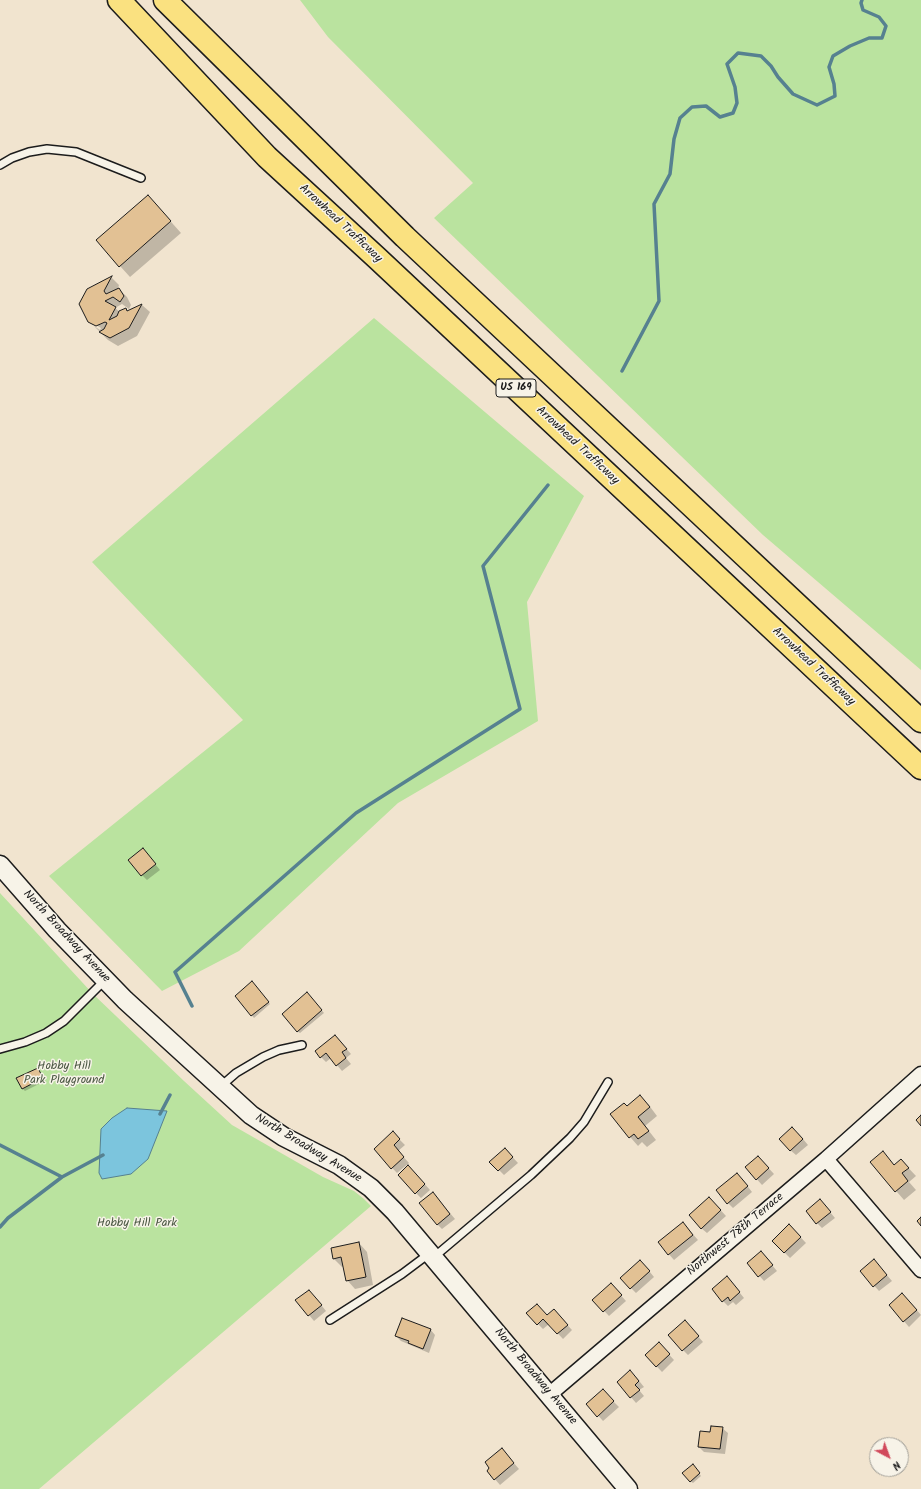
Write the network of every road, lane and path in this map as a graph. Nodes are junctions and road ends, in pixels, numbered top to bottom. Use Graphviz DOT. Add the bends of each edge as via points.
graph roads {
  1 [pos="119,0"];
  2 [pos="165,0"];
  3 [pos="0,165"];
  4 [pos="141,178"];
  5 [pos="921,721"];
  6 [pos="921,768"];
  7 [pos="0,865"];
  8 [pos="105,980"];
  9 [pos="302,1045"];
  10 [pos="0,1049"];
  11 [pos="921,1074"];
  12 [pos="608,1082"];
  13 [pos="220,1087"];
  14 [pos="826,1159"];
  15 [pos="432,1255"];
  16 [pos="921,1270"];
  17 [pos="330,1320"];
  18 [pos="550,1394"];
  19 [pos="628,1489"];
  1 -- 6 [label="highway, Arrowhead Trafficway / US 169" via="267,157"];
  2 -- 5 [label="highway, US 169" via="411,242"];
  3 -- 4 [label="lane" via="12,158 47,148 76,152"];
  7 -- 8 [label="street, North Broadway Avenue"];
  8 -- 10 [label="lane" via="64,1021 46,1033"];
  8 -- 13 [label="street, North Broadway Avenue"];
  9 -- 13 [label="lane" via="263,1057 236,1073"];
  11 -- 14 [label="street, Northwest 78th Terrace"];
  12 -- 15 [label="lane" via="584,1122 570,1138 531,1175"];
  13 -- 15 [label="street, North Broadway Avenue" via="251,1115 339,1165 371,1188"];
  14 -- 16 [label="street"];
  14 -- 18 [label="street, Northwest 78th Terrace"];
  15 -- 17 [label="lane"];
  15 -- 18 [label="street, North Broadway Avenue"];
  18 -- 19 [label="street, North Broadway Avenue"];
}
